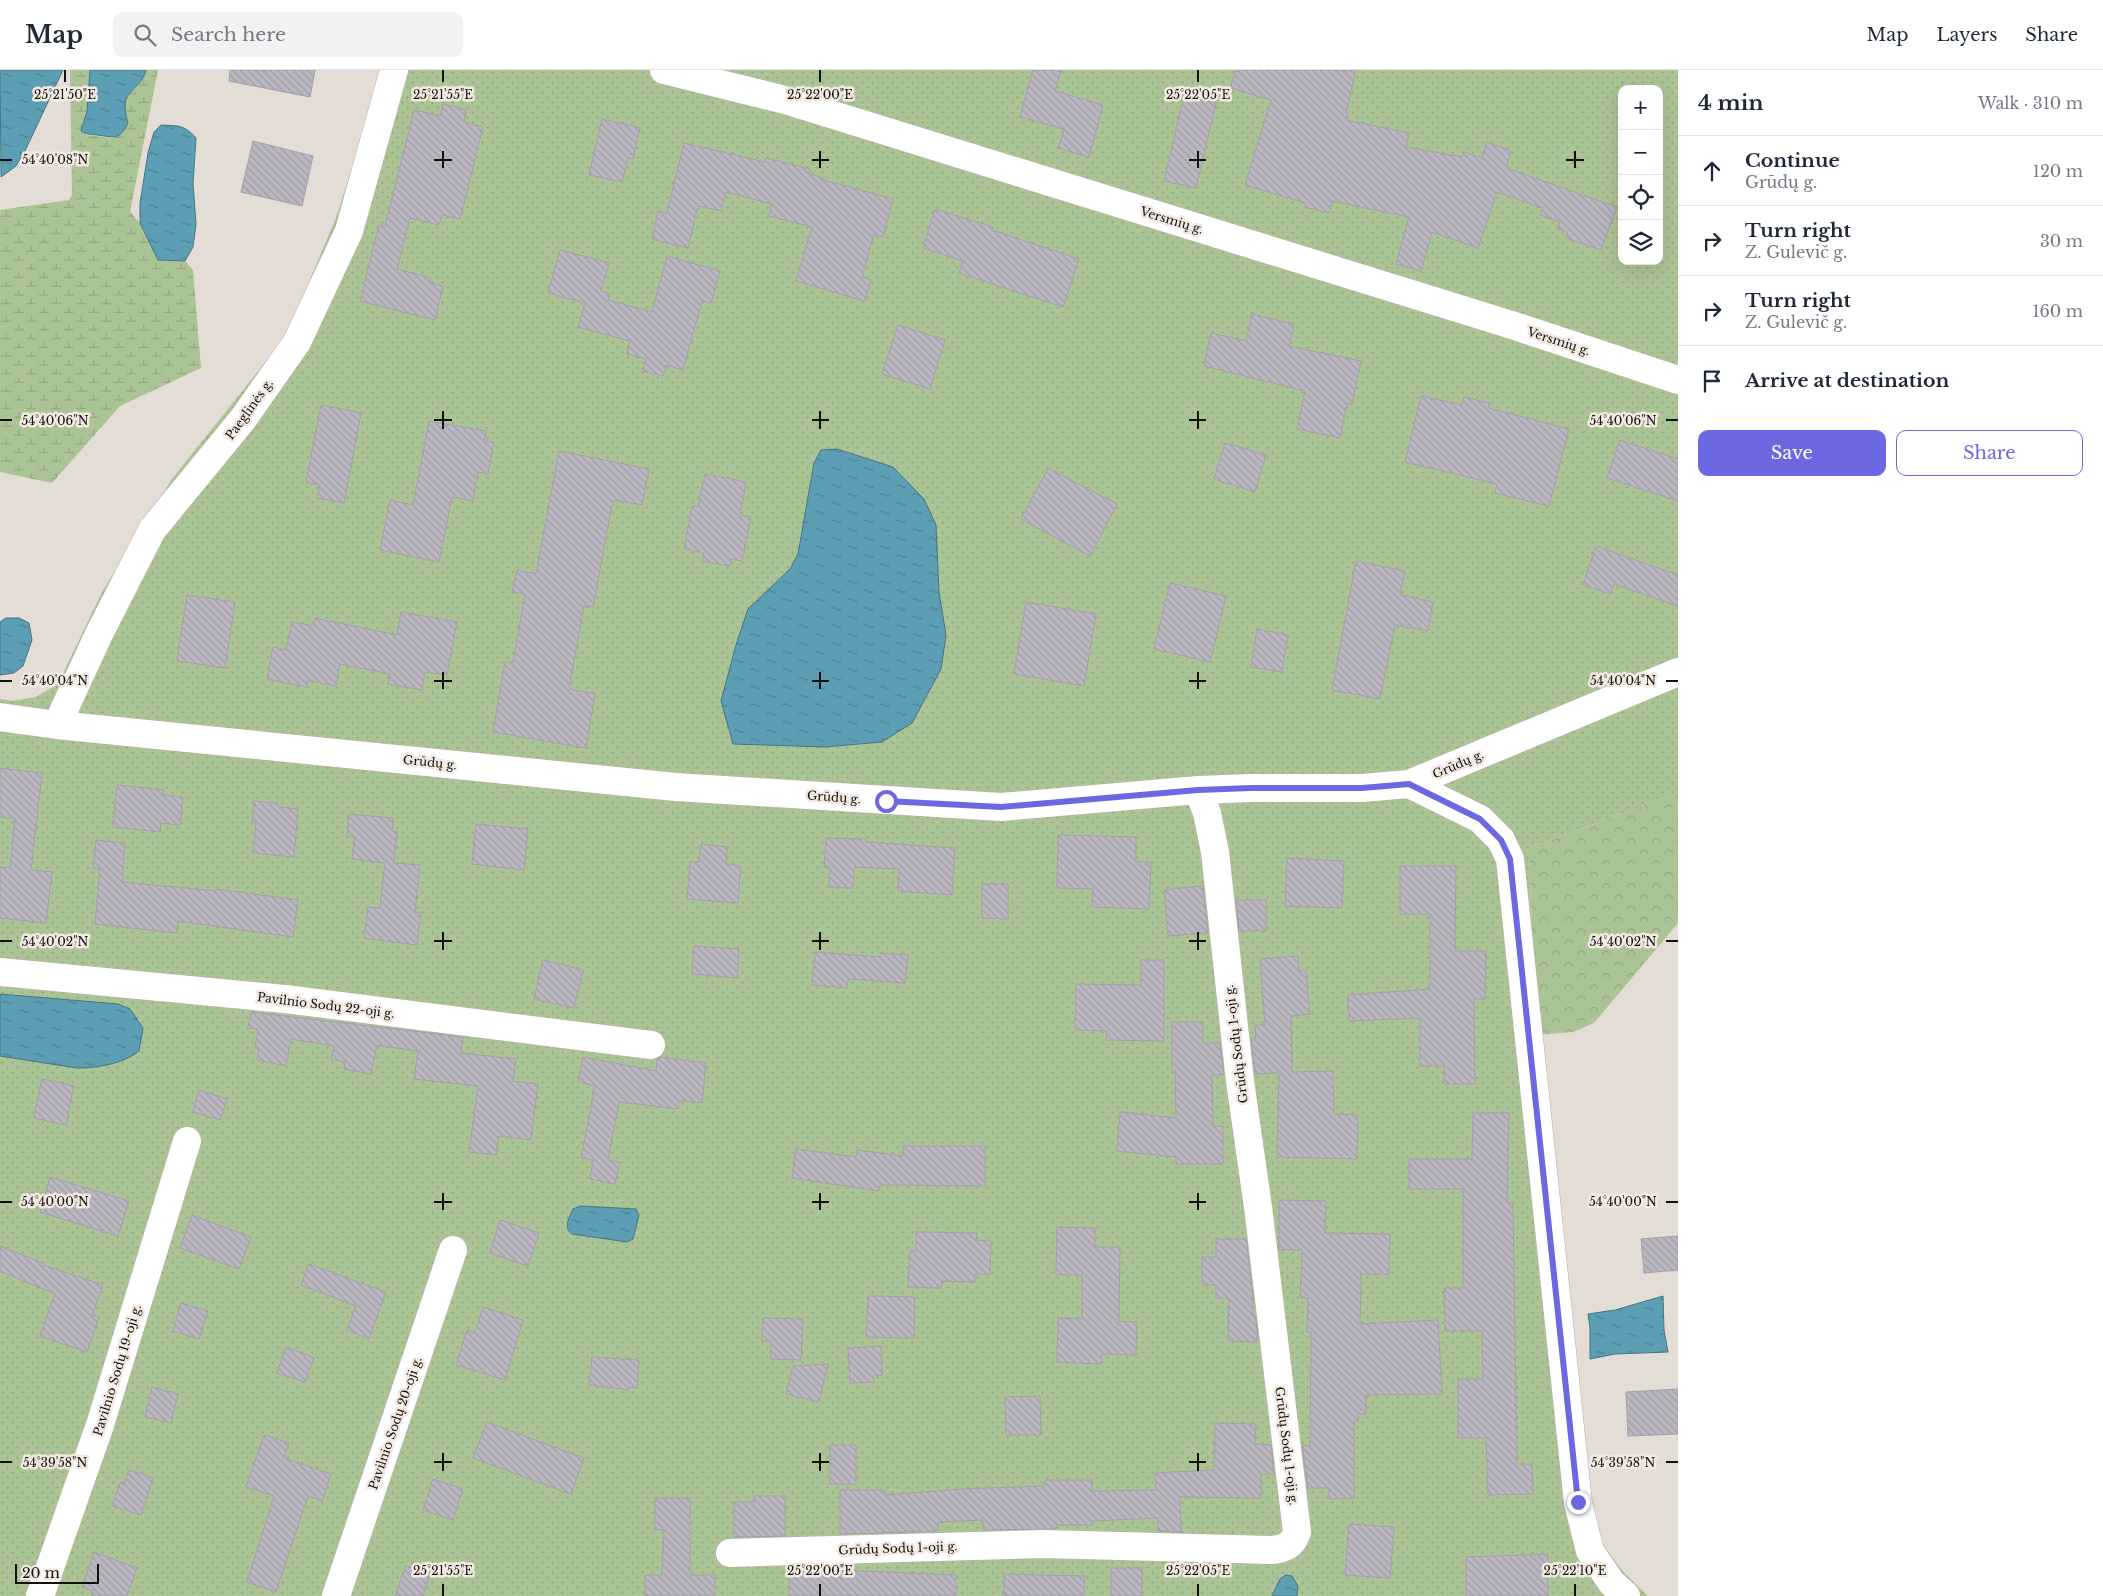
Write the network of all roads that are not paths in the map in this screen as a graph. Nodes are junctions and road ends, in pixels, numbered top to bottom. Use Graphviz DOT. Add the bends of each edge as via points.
graph roads {
  1 [pos="394,70"];
  2 [pos="664,70"];
  3 [pos="1678,380"];
  4 [pos="1678,672"];
  5 [pos="0,717"];
  6 [pos="57,725"];
  7 [pos="1409,784"];
  8 [pos="1198,790"];
  9 [pos="0,972"];
  10 [pos="650,1045"];
  11 [pos="187,1141"];
  12 [pos="454,1250"];
  13 [pos="730,1553"];
  14 [pos="40,1596"];
  15 [pos="336,1596"];
  16 [pos="1626,1596"];
  1 -- 6 [label="street, Paeglinės g." via="349,231 297,342 243,419 152,530"];
  2 -- 3 [label="street, Versmių g." via="784,100 1506,323"];
  4 -- 7 [label="street, Grūdų g."];
  5 -- 6 [label="street, Grūdų g."];
  6 -- 8 [label="street, Grūdų g." via="666,786 886,801 1001,807"];
  7 -- 8 [label="street, Grūdų g." via="1362,788"];
  7 -- 16 [label="street" via="1480,819 1501,840 1510,859 1578,1502 1590,1551 1611,1582"];
  8 -- 13 [label="street, Grūdų Sodų 1-oji g." via="1207,813 1215,852 1297,1532 1295,1540 1273,1550 1043,1544"];
  9 -- 10 [label="street, Pavilnio Sodų 22-oji g." via="285,999"];
  11 -- 14 [label="street, Pavilnio Sodų 19-oji g." via="100,1425"];
  12 -- 15 [label="street, Pavilnio Sodų 20-oji g."];
}
